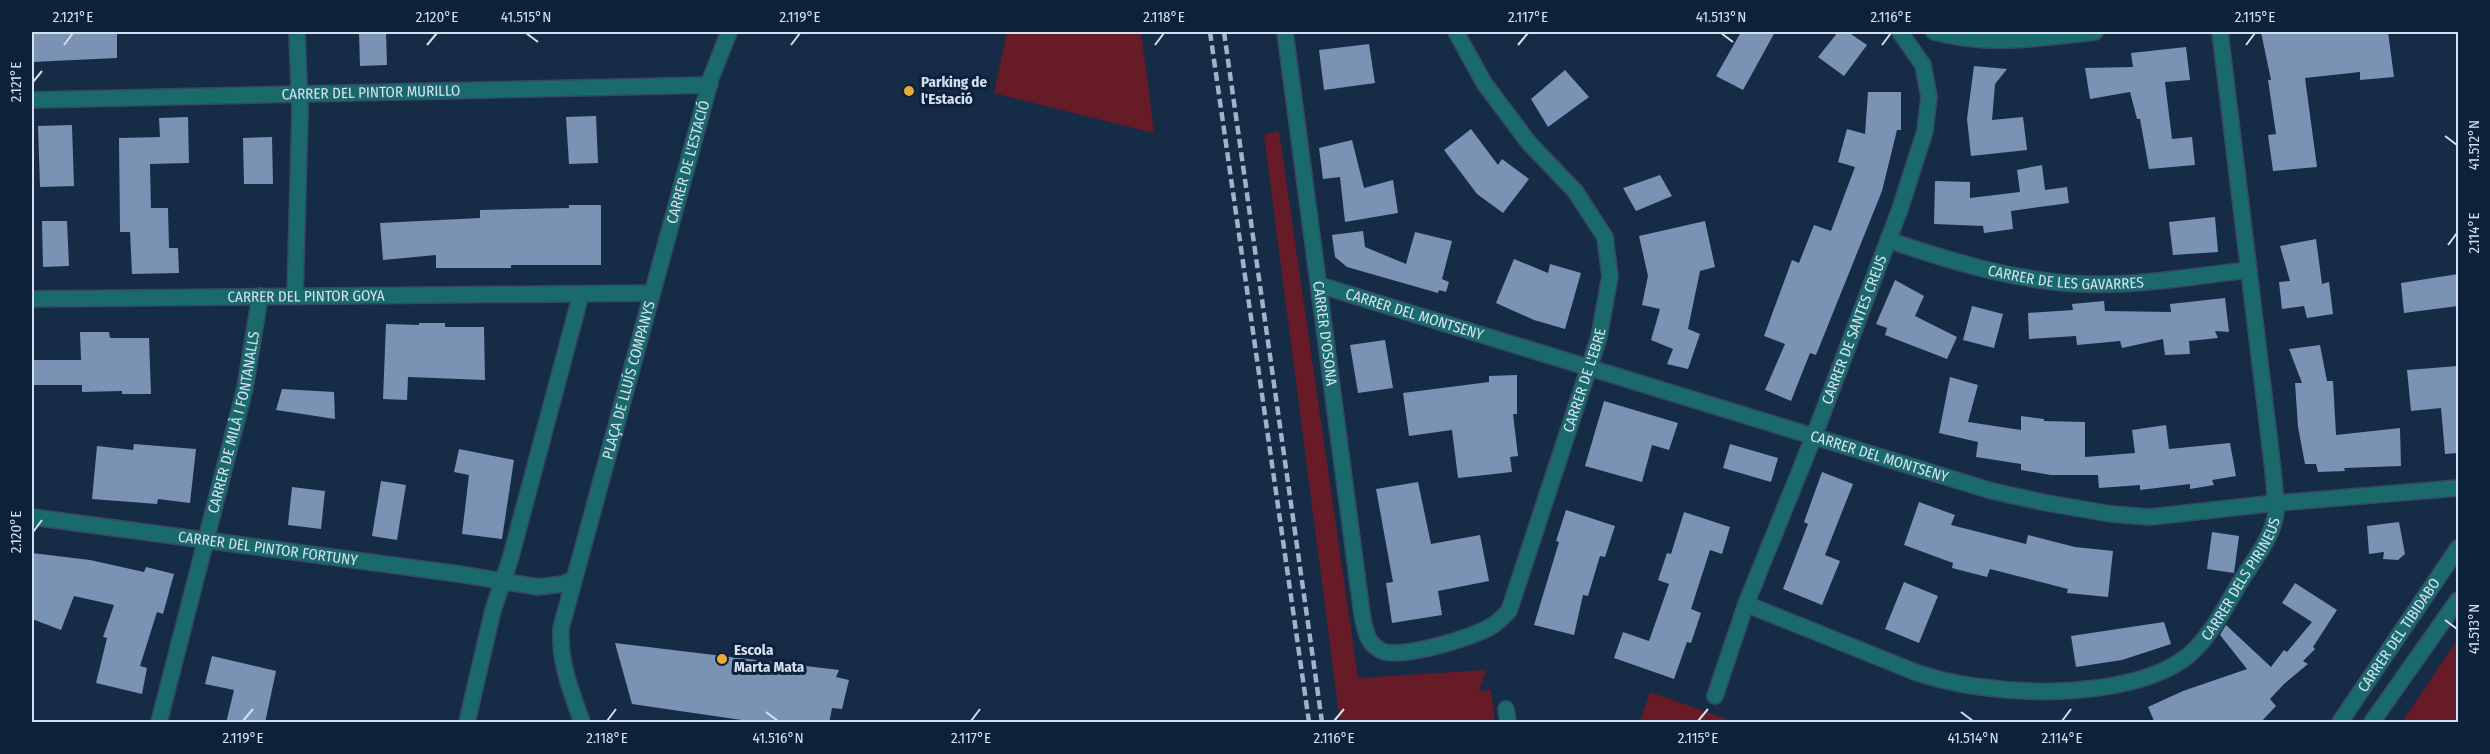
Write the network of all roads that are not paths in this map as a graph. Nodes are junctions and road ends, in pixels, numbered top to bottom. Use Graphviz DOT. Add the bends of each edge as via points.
graph roads {
  1 [pos="297,32"];
  2 [pos="729,32"];
  3 [pos="1285,32"];
  4 [pos="1456,32"];
  5 [pos="1900,32"];
  6 [pos="1934,32"];
  7 [pos="2095,32"];
  8 [pos="2220,32"];
  9 [pos="2017,36"];
  10 [pos="710,86"];
  11 [pos="299,94"];
  12 [pos="32,100"];
  13 [pos="1888,240"];
  14 [pos="2249,270"];
  15 [pos="1319,285"];
  16 [pos="652,293"];
  17 [pos="581,294"];
  18 [pos="260,296"];
  19 [pos="295,296"];
  20 [pos="32,299"];
  21 [pos="1588,367"];
  22 [pos="1814,436"];
  23 [pos="2458,488"];
  24 [pos="2276,503"];
  25 [pos="32,517"];
  26 [pos="205,542"];
  27 [pos="2458,548"];
  28 [pos="574,579"];
  29 [pos="504,581"];
  30 [pos="2458,600"];
  31 [pos="1746,604"];
  32 [pos="1366,637"];
  33 [pos="1715,696"];
  34 [pos="159,723"];
  35 [pos="467,723"];
  36 [pos="582,723"];
  37 [pos="2340,723"];
  38 [pos="2372,723"];
  1 -- 11 [label="street"];
  2 -- 10 [label="street, CARRER DE L'ESTACIÓ"];
  3 -- 15 [label="street, CARRER D'OSONA"];
  4 -- 21 [label="street, CARRER DE L'EBRE" via="1484,83 1529,143 1575,191 1605,237 1610,276 1599,337"];
  5 -- 13 [label="street, CARRER DE SANTES CREUS" via="1923,65 1929,98 1925,131"];
  6 -- 9 [label="street" via="2002,42"];
  7 -- 9 [label="street"];
  8 -- 14 [label="street, CARRER DELS PIRINEUS"];
  10 -- 11 [label="street, CARRER DEL PINTOR MURILLO"];
  10 -- 16 [label="street, CARRER DE L'ESTACIÓ"];
  11 -- 12 [label="street, CARRER DEL PINTOR MURILLO"];
  11 -- 19 [label="street"];
  13 -- 14 [label="street, CARRER DE LES GAVARRES" via="2019,276 2082,284 2132,284"];
  13 -- 22 [label="street, CARRER DE SANTES CREUS"];
  14 -- 24 [label="street, CARRER DELS PIRINEUS"];
  15 -- 21 [label="street, CARRER DEL MONTSENY"];
  15 -- 32 [label="street, CARRER D'OSONA"];
  16 -- 17 [label="street, PLAÇA DE LLUÍS COMPANYS"];
  16 -- 28 [label="street, PLAÇA DE LLUÍS COMPANYS"];
  17 -- 19 [label="street, CARRER DEL PINTOR GOYA"];
  17 -- 29 [label="street"];
  18 -- 19 [label="street, CARRER DEL PINTOR GOYA"];
  18 -- 20 [label="street, CARRER DEL PINTOR GOYA"];
  18 -- 26 [label="street, CARRER DE MILÀ I FONTANALLS" via="245,388"];
  21 -- 22 [label="street, CARRER DEL MONTSENY"];
  21 -- 32 [label="street, CARRER DE L'EBRE" via="1509,611 1492,626 1466,639 1398,654 1379,650"];
  22 -- 24 [label="street, CARRER DEL MONTSENY" via="1992,491 2111,514 2150,517"];
  22 -- 31 [label="street, CARRER DE SANTES CREUS"];
  23 -- 24 [label="street, CARRER DEL MONTSENY"];
  24 -- 31 [label="street, CARRER DELS PIRINEUS" via="2269,536 2217,621 2189,654 2158,675 2111,687 2052,691 1941,682"];
  25 -- 26 [label="street, CARRER DEL PINTOR FORTUNY"];
  26 -- 29 [label="street, CARRER DEL PINTOR FORTUNY"];
  26 -- 34 [label="street, CARRER DE MILÀ I FONTANALLS"];
  27 -- 37 [label="street, CARRER DEL TIBIDABO"];
  28 -- 29 [label="street" via="538,587"];
  28 -- 36 [label="street, PLAÇA DE LLUÍS COMPANYS" via="561,628 560,650"];
  29 -- 35 [label="street"];
  30 -- 38 [label="street"];
  31 -- 33 [label="street, CARRER DE SANTES CREUS"];
}
